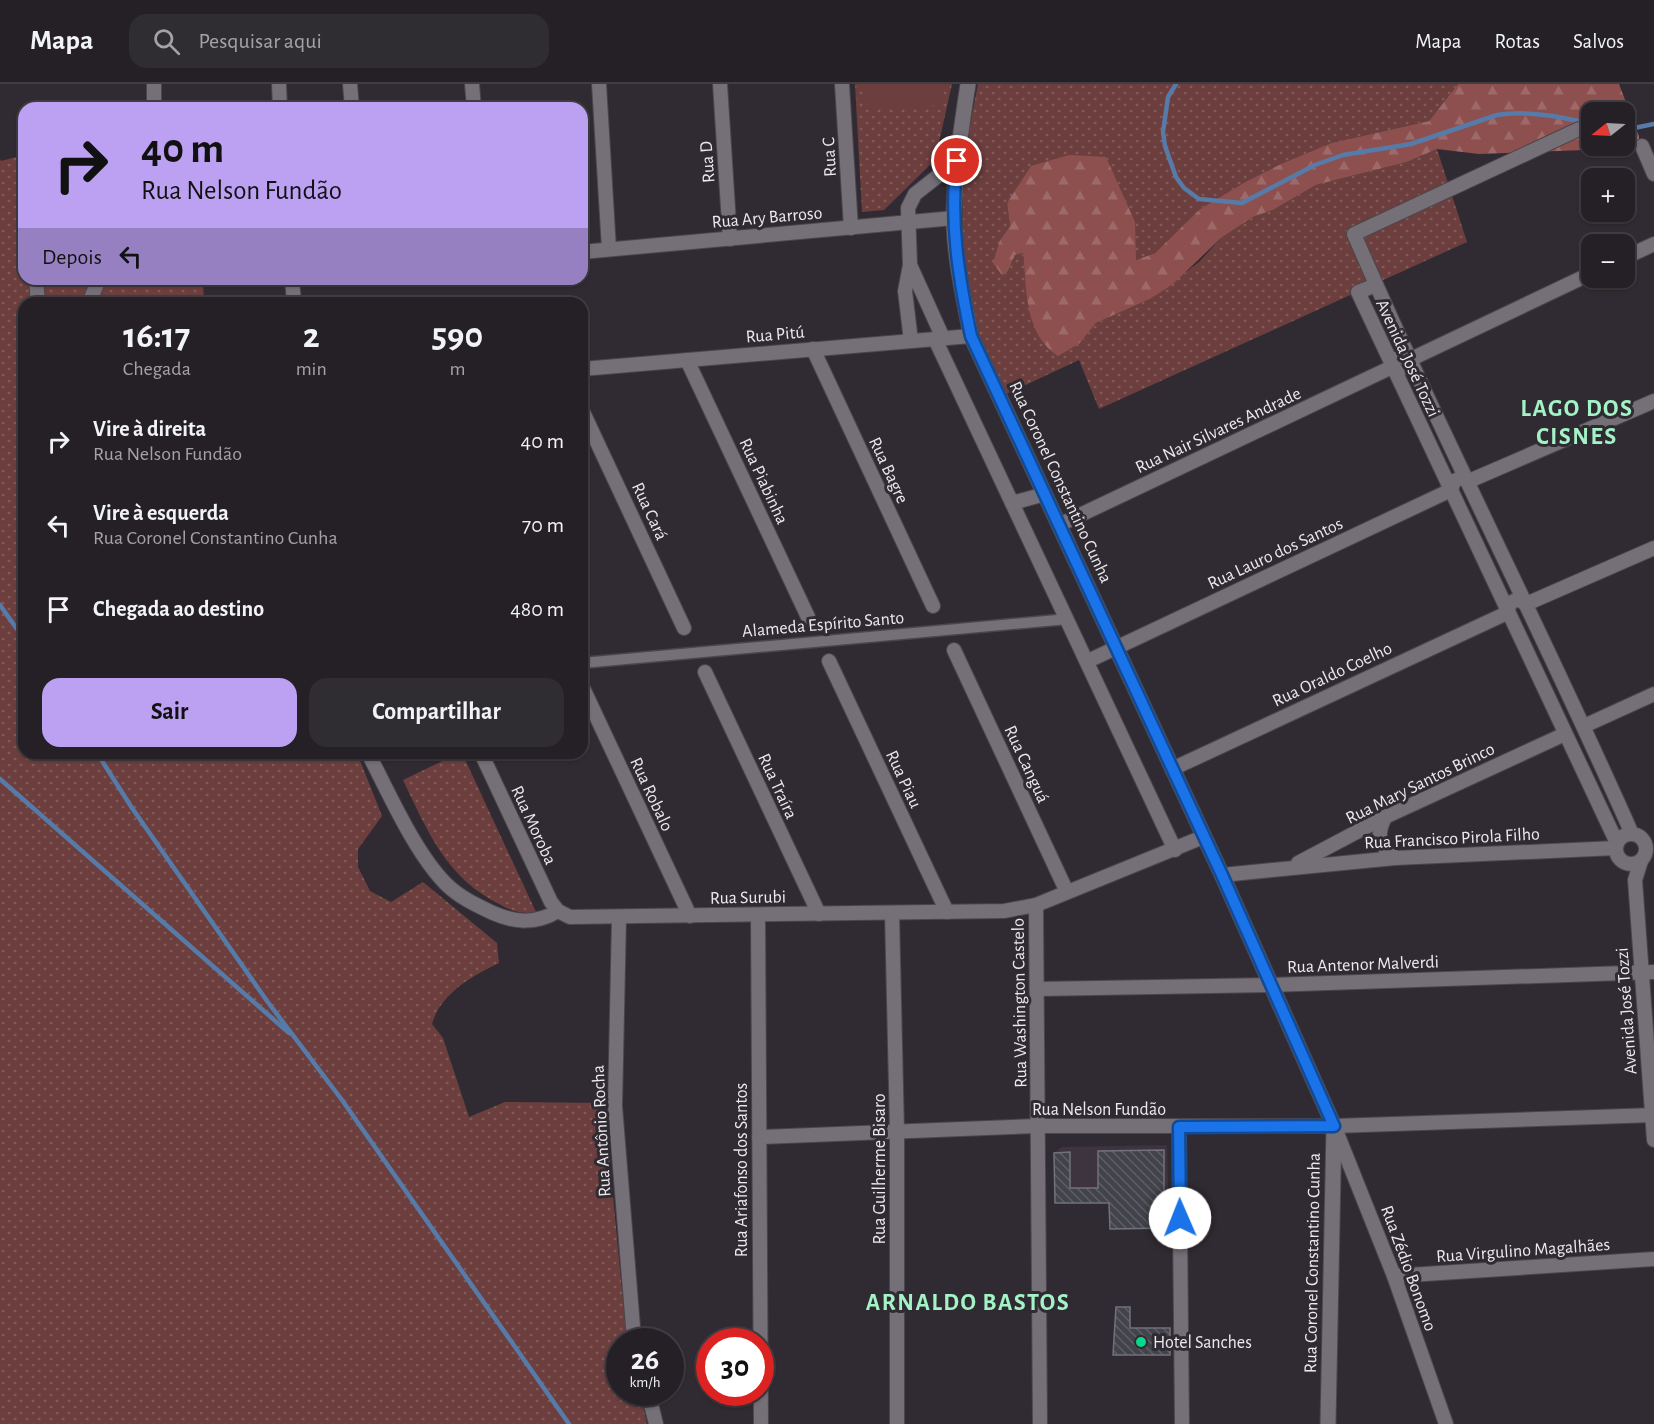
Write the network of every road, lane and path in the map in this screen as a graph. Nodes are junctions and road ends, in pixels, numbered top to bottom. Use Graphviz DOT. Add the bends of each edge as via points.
graph roads {
  1 [pos="279,84"];
  2 [pos="350,84"];
  3 [pos="472,84"];
  4 [pos="599,84"];
  5 [pos="720,84"];
  6 [pos="842,84"];
  7 [pos="968,84"];
  8 [pos="153,86"];
  9 [pos="154,102"];
  10 [pos="280,102"];
  11 [pos="352,102"];
  12 [pos="474,102"];
  13 [pos="1579,129"];
  14 [pos="1642,146"];
  15 [pos="957,161"];
  16 [pos="1654,174"];
  17 [pos="954,218"];
  18 [pos="907,223"];
  19 [pos="851,228"];
  20 [pos="730,238"];
  21 [pos="1654,243"];
  22 [pos="609,249"];
  23 [pos="588,251"];
  24 [pos="1635,252"];
  25 [pos="910,265"];
  26 [pos="1581,278"];
  27 [pos="1376,285"];
  28 [pos="971,336"];
  29 [pos="939,338"];
  30 [pos="911,341"];
  31 [pos="813,349"];
  32 [pos="687,360"];
  33 [pos="1409,360"];
  34 [pos="1392,367"];
  35 [pos="588,368"];
  36 [pos="1654,401"];
  37 [pos="588,423"];
  38 [pos="1469,482"];
  39 [pos="1451,490"];
  40 [pos="1045,494"];
  41 [pos="1012,503"];
  42 [pos="1059,525"];
  43 [pos="1654,548"];
  44 [pos="1526,604"];
  45 [pos="933,606"];
  46 [pos="1507,612"];
  47 [pos="808,617"];
  48 [pos="1068,619"];
  49 [pos="684,628"];
  50 [pos="1116,648"];
  51 [pos="954,650"];
  52 [pos="829,661"];
  53 [pos="1088,661"];
  54 [pos="588,662"];
  55 [pos="705,672"];
  56 [pos="1654,694"];
  57 [pos="588,699"];
  58 [pos="1584,726"];
  59 [pos="1565,734"];
  60 [pos="371,759"];
  61 [pos="484,759"];
  62 [pos="1172,769"];
  63 [pos="1385,817"];
  64 [pos="1632,834"];
  65 [pos="1203,837"];
  66 [pos="1616,846"];
  67 [pos="1175,849"];
  68 [pos="1648,849"];
  69 [pos="1395,858"];
  70 [pos="1624,863"];
  71 [pos="1291,867"];
  72 [pos="1222,875"];
  73 [pos="1635,880"];
  74 [pos="1067,892"];
  75 [pos="1036,905"];
  76 [pos="558,911"];
  77 [pos="946,912"];
  78 [pos="892,913"];
  79 [pos="819,914"];
  80 [pos="758,915"];
  81 [pos="690,916"];
  82 [pos="619,918"];
  83 [pos="1648,972"];
  84 [pos="1270,985"];
  85 [pos="1037,989"];
  86 [pos="1653,1115"];
  87 [pos="1038,1126"];
  88 [pos="1334,1126"];
  89 [pos="1179,1127"];
  90 [pos="897,1131"];
  91 [pos="759,1137"];
  92 [pos="1654,1140"];
  93 [pos="1654,1259"];
  94 [pos="1394,1276"];
  95 [pos="635,1328"];
  96 [pos="652,1406"];
  97 [pos="656,1424"];
  98 [pos="761,1424"];
  99 [pos="897,1424"];
  100 [pos="1040,1424"];
  101 [pos="1182,1424"];
  102 [pos="1328,1424"];
  103 [pos="1446,1424"];
  1 -- 10 [label="street"];
  2 -- 11 [label="street"];
  3 -- 12 [label="street"];
  4 -- 22 [label="street"];
  5 -- 20 [label="street, Rua D"];
  6 -- 19 [label="street, Rua C"];
  7 -- 15 [label="street, Rua Coronel Constantino Cunha"];
  8 -- 9 [label="street"];
  13 -- 27 [label="street" via="1354,234"];
  14 -- 16 [label="street"];
  15 -- 17 [label="street, Rua Coronel Constantino Cunha"];
  15 -- 18 [label="street" via="915,194 908,208"];
  17 -- 18 [label="street, Rua Ary Barroso"];
  17 -- 28 [label="street, Rua Coronel Constantino Cunha"];
  18 -- 19 [label="street, Rua Ary Barroso"];
  18 -- 25 [label="street"];
  19 -- 20 [label="street, Rua Ary Barroso"];
  20 -- 22 [label="street, Rua Ary Barroso"];
  21 -- 24 [label="street"];
  22 -- 23 [label="street, Rua Ary Barroso"];
  25 -- 29 [label="street"];
  25 -- 30 [label="street" via="905,291"];
  26 -- 33 [label="street, Rua Nair Silvares Andrade"];
  27 -- 33 [label="street, Avenida José Tozzi"];
  27 -- 34 [label="street, Avenida José Tozzi" via="1358,292"];
  28 -- 29 [label="street, Rua Pitú"];
  28 -- 40 [label="street, Rua Coronel Constantino Cunha"];
  29 -- 30 [label="street, Rua Pitú"];
  29 -- 41 [label="street"];
  30 -- 31 [label="street, Rua Pitú"];
  31 -- 32 [label="street, Rua Pitú"];
  31 -- 45 [label="street, Rua Bagre"];
  32 -- 35 [label="street, Rua Pitú"];
  32 -- 47 [label="street, Rua Piabinha"];
  33 -- 34 [label="street, Rua Nair Silvares Andrade" via="1407,368"];
  33 -- 38 [label="street, Avenida José Tozzi"];
  34 -- 39 [label="street, Avenida José Tozzi"];
  34 -- 42 [label="street, Rua Nair Silvares Andrade"];
  36 -- 38 [label="street, Rua Lauro dos Santos"];
  37 -- 49 [label="street, Rua Cará"];
  38 -- 39 [label="street, Rua Lauro dos Santos" via="1467,491 1459,495"];
  38 -- 44 [label="street, Avenida José Tozzi"];
  39 -- 46 [label="street, Avenida José Tozzi"];
  39 -- 50 [label="street, Rua Lauro dos Santos"];
  40 -- 41 [label="street"];
  40 -- 42 [label="street, Rua Coronel Constantino Cunha"];
  41 -- 48 [label="street"];
  42 -- 50 [label="street, Rua Coronel Constantino Cunha"];
  43 -- 44 [label="street, Rua Oraldo Coelho"];
  44 -- 46 [label="street, Rua Oraldo Coelho" via="1524,613 1516,617"];
  44 -- 58 [label="street, Avenida José Tozzi"];
  46 -- 59 [label="street, Avenida José Tozzi"];
  46 -- 62 [label="street, Rua Oraldo Coelho"];
  48 -- 53 [label="street"];
  48 -- 54 [label="street, Alameda Espírito Santo"];
  50 -- 53 [label="street, Rua Lauro dos Santos"];
  50 -- 62 [label="street, Rua Coronel Constantino Cunha"];
  51 -- 74 [label="street, Rua Canguá"];
  52 -- 77 [label="street, Rua Piau"];
  53 -- 67 [label="street"];
  55 -- 79 [label="street, Rua Traíra"];
  56 -- 58 [label="street, Rua Mary Santos Brinco"];
  57 -- 81 [label="street, Rua Robalo"];
  58 -- 59 [label="street, Rua Mary Santos Brinco" via="1582,736 1575,740"];
  58 -- 64 [label="street, Avenida José Tozzi"];
  59 -- 63 [label="street, Rua Mary Santos Brinco"];
  59 -- 66 [label="street, Avenida José Tozzi"];
  60 -- 76 [label="street" via="430,866 447,885 466,900 512,920 536,921"];
  61 -- 76 [label="street, Rua Moroba"];
  62 -- 65 [label="street, Rua Coronel Constantino Cunha"];
  63 -- 69 [label="street" via="1378,833 1381,846"];
  63 -- 71 [label="street, Rua Mary Santos Brinco"];
  64 -- 66 [label="street"];
  64 -- 68 [label="street, Avenida José Tozzi"];
  65 -- 67 [label="street, Rua Surubi"];
  65 -- 72 [label="street, Rua Coronel Constantino Cunha"];
  66 -- 69 [label="street, Rua Francisco Pirola Filho"];
  66 -- 70 [label="street, Avenida José Tozzi" via="1619,860"];
  67 -- 74 [label="street, Rua Surubi"];
  68 -- 70 [label="street" via="1630,864"];
  68 -- 73 [label="street, Avenida José Tozzi"];
  69 -- 71 [label="street, Rua Francisco Pirola Filho"];
  70 -- 73 [label="street, Avenida José Tozzi"];
  71 -- 72 [label="street"];
  72 -- 84 [label="street, Rua Coronel Constantino Cunha"];
  73 -- 83 [label="street, Avenida José Tozzi"];
  74 -- 75 [label="street, Rua Surubi"];
  75 -- 77 [label="street, Rua Surubi" via="1004,911"];
  75 -- 85 [label="street, Rua Washington Castelo"];
  76 -- 82 [label="street, Rua Surubi" via="570,917"];
  77 -- 78 [label="street, Rua Surubi"];
  78 -- 79 [label="street, Rua Surubi"];
  78 -- 90 [label="street, Rua Guilherme Bisaro"];
  79 -- 80 [label="street, Rua Surubi"];
  80 -- 81 [label="street, Rua Surubi"];
  80 -- 91 [label="street, Rua Ariafonso dos Santos"];
  81 -- 82 [label="street, Rua Surubi"];
  82 -- 95 [label="street, Rua Antônio Rocha" via="615,1106"];
  83 -- 84 [label="street, Rua Antenor Malverdi"];
  83 -- 86 [label="street, Avenida José Tozzi"];
  84 -- 85 [label="street, Rua Antenor Malverdi"];
  84 -- 88 [label="street, Rua Coronel Constantino Cunha"];
  85 -- 87 [label="street, Rua Washington Castelo"];
  86 -- 88 [label="street, Rua Nelson Fundão"];
  86 -- 92 [label="street, Avenida José Tozzi"];
  87 -- 89 [label="street, Rua Nelson Fundão"];
  87 -- 90 [label="street, Rua Nelson Fundão"];
  87 -- 100 [label="street, Rua Washington Castelo"];
  88 -- 89 [label="street, Rua Nelson Fundão"];
  88 -- 94 [label="street, Rua Zédio Bonomo"];
  88 -- 102 [label="street, Rua Coronel Constantino Cunha"];
  89 -- 101 [label="street"];
  90 -- 91 [label="street, Rua Nelson Fundão"];
  90 -- 99 [label="street, Rua Guilherme Bisaro"];
  91 -- 98 [label="street, Rua Ariafonso dos Santos"];
  93 -- 94 [label="street, Rua Virgulino Magalhães"];
  94 -- 103 [label="street, Rua Zédio Bonomo"];
  96 -- 97 [label="street"];
}
